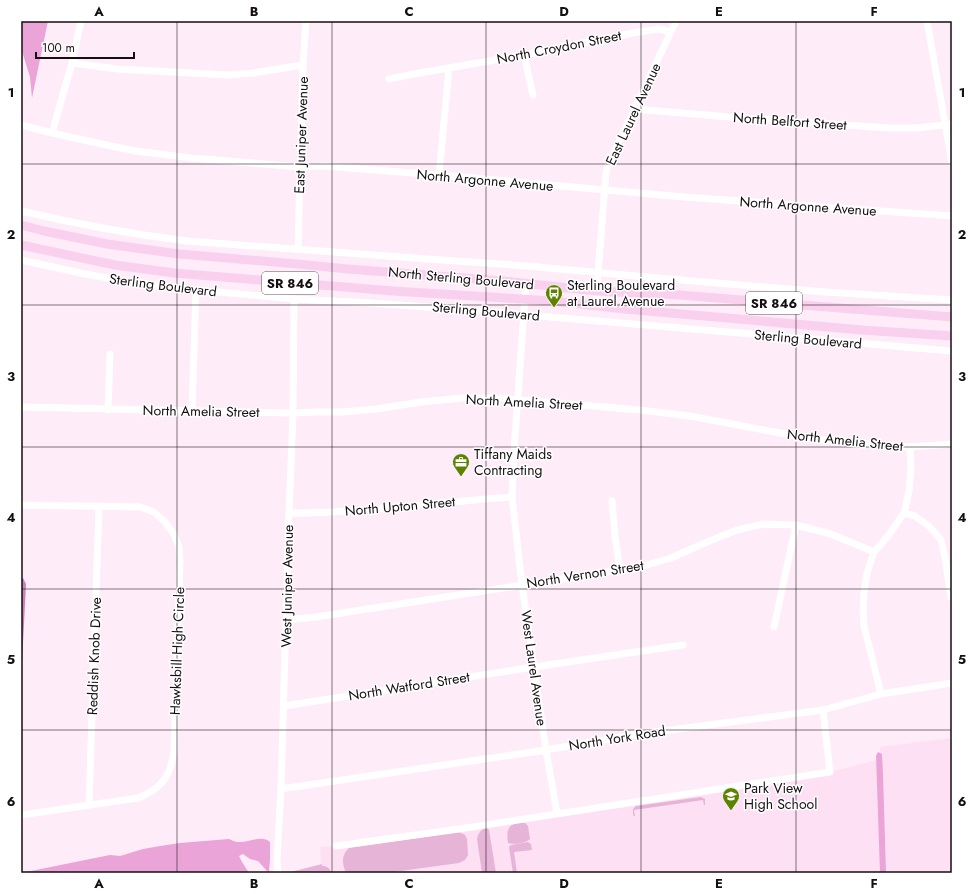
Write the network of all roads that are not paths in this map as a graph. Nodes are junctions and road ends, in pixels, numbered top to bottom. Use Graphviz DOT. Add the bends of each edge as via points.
graph roads {
  1 [pos="81,21"];
  2 [pos="306,21"];
  3 [pos="676,21"];
  4 [pos="927,21"];
  5 [pos="670,32"];
  6 [pos="524,54"];
  7 [pos="72,63"];
  8 [pos="303,65"];
  9 [pos="449,68"];
  10 [pos="389,79"];
  11 [pos="533,95"];
  12 [pos="635,109"];
  13 [pos="21,125"];
  14 [pos="949,125"];
  15 [pos="52,133"];
  16 [pos="952,164"];
  17 [pos="300,167"];
  18 [pos="439,175"];
  19 [pos="605,191"];
  20 [pos="21,211"];
  21 [pos="952,216"];
  22 [pos="21,225"];
  23 [pos="21,245"];
  24 [pos="298,249"];
  25 [pos="21,260"];
  26 [pos="598,273"];
  27 [pos="526,283"];
  28 [pos="196,290"];
  29 [pos="597,291"];
  30 [pos="294,299"];
  31 [pos="525,299"];
  32 [pos="952,300"];
  33 [pos="596,306"];
  34 [pos="524,315"];
  35 [pos="952,317"];
  36 [pos="952,336"];
  37 [pos="952,352"];
  38 [pos="110,354"];
  39 [pos="518,399"];
  40 [pos="21,407"];
  41 [pos="108,410"];
  42 [pos="192,411"];
  43 [pos="292,413"];
  44 [pos="952,444"];
  45 [pos="910,447"];
  46 [pos="512,497"];
  47 [pos="612,502"];
  48 [pos="21,506"];
  49 [pos="99,506"];
  50 [pos="288,513"];
  51 [pos="904,513"];
  52 [pos="796,525"];
  53 [pos="874,552"];
  54 [pos="620,570"];
  55 [pos="522,584"];
  56 [pos="951,597"];
  57 [pos="286,620"];
  58 [pos="774,626"];
  59 [pos="683,645"];
  60 [pos="534,667"];
  61 [pos="952,683"];
  62 [pos="882,694"];
  63 [pos="284,706"];
  64 [pos="822,710"];
  65 [pos="546,750"];
  66 [pos="281,789"];
  67 [pos="89,805"];
  68 [pos="21,814"];
  69 [pos="557,814"];
  70 [pos="336,846"];
  71 [pos="278,873"];
  1 -- 7 [label="street"];
  2 -- 8 [label="street, East Juniper Avenue"];
  3 -- 5 [label="street, East Laurel Avenue"];
  4 -- 14 [label="street"];
  5 -- 6 [label="street, North Croydon Street" via="659,29 638,32"];
  5 -- 12 [label="street, East Laurel Avenue"];
  6 -- 9 [label="street, North Croydon Street"];
  6 -- 11 [label="street"];
  7 -- 8 [label="street" via="117,69 228,75"];
  7 -- 15 [label="street"];
  8 -- 17 [label="street, East Juniper Avenue"];
  9 -- 10 [label="street, North Croydon Street"];
  9 -- 18 [label="street"];
  12 -- 14 [label="street, North Belfort Street" via="890,128"];
  12 -- 19 [label="street, East Laurel Avenue" via="608,165"];
  13 -- 15 [label="street, North Argonne Avenue"];
  14 -- 16 [label="street"];
  15 -- 17 [label="street, North Argonne Avenue" via="164,155"];
  17 -- 18 [label="street, North Argonne Avenue" via="324,166"];
  17 -- 24 [label="street, East Juniper Avenue"];
  18 -- 19 [label="street, North Argonne Avenue"];
  19 -- 21 [label="street, North Argonne Avenue"];
  19 -- 26 [label="street, East Laurel Avenue"];
  20 -- 24 [label="street" via="154,237"];
  22 -- 27 [label="main road, North Sterling Boulevard / SR 846" via="108,244 179,254"];
  23 -- 31 [label="main road, North Sterling Boulevard / SR 846" via="123,266 174,273"];
  24 -- 26 [label="street"];
  25 -- 28 [label="street, Sterling Boulevard" via="123,281"];
  26 -- 29 [label="street, East Laurel Avenue"];
  26 -- 32 [label="street" via="818,292"];
  27 -- 29 [label="main road, North Sterling Boulevard / SR 846"];
  27 -- 31 [label="street, West Laurel Avenue"];
  28 -- 30 [label="street, Sterling Boulevard"];
  28 -- 42 [label="street"];
  29 -- 33 [label="street, East Laurel Avenue"];
  29 -- 35 [label="main road, North Sterling Boulevard / SR 846" via="679,295"];
  30 -- 34 [label="street, Sterling Boulevard"];
  30 -- 43 [label="street, West Juniper Avenue"];
  31 -- 33 [label="main road, North Sterling Boulevard / SR 846"];
  31 -- 34 [label="street, West Laurel Avenue"];
  33 -- 36 [label="main road, North Sterling Boulevard / SR 846"];
  34 -- 37 [label="street, Sterling Boulevard"];
  34 -- 39 [label="street, West Laurel Avenue"];
  38 -- 41 [label="street"];
  39 -- 43 [label="street, North Amelia Street" via="463,398 342,412"];
  39 -- 45 [label="street, North Amelia Street" via="690,416 812,439"];
  39 -- 46 [label="street, West Laurel Avenue"];
  40 -- 41 [label="street, North Amelia Street"];
  41 -- 42 [label="street, North Amelia Street"];
  42 -- 43 [label="street, North Amelia Street"];
  43 -- 50 [label="street, West Juniper Avenue"];
  44 -- 45 [label="street, North Amelia Street"];
  45 -- 51 [label="street" via="911,469"];
  46 -- 50 [label="street, North Upton Street" via="331,512"];
  46 -- 55 [label="street, West Laurel Avenue"];
  47 -- 54 [label="street"];
  48 -- 49 [label="street, Hawksbill High Circle"];
  49 -- 67 [label="street, Reddish Knob Drive"];
  49 -- 67 [label="street, Hawksbill High Circle" via="140,507 154,512 174,534 179,547 174,751 173,761 165,780 148,795"];
  50 -- 57 [label="street, West Juniper Avenue"];
  51 -- 53 [label="street"];
  51 -- 56 [label="street" via="915,516 930,527 941,540"];
  52 -- 53 [label="street, North Vernon Street" via="831,534"];
  52 -- 54 [label="street, North Vernon Street" via="763,524 737,530 671,558"];
  52 -- 58 [label="street"];
  53 -- 62 [label="street" via="867,573 863,609 864,626"];
  54 -- 55 [label="street, North Vernon Street"];
  55 -- 57 [label="street, North Vernon Street"];
  55 -- 60 [label="street, West Laurel Avenue"];
  57 -- 63 [label="street, West Juniper Avenue"];
  59 -- 60 [label="street, North Watford Street"];
  60 -- 63 [label="street, North Watford Street"];
  60 -- 65 [label="street, West Laurel Avenue"];
  61 -- 62 [label="street, North York Road"];
  62 -- 64 [label="street, North York Road"];
  63 -- 66 [label="street, West Juniper Avenue"];
  64 -- 65 [label="street, North York Road" via="639,734"];
  64 -- 69 [label="street" via="830,772"];
  65 -- 66 [label="street, North York Road"];
  65 -- 69 [label="street, West Laurel Avenue"];
  66 -- 71 [label="street, West Juniper Avenue"];
  67 -- 68 [label="street, Hawksbill High Circle"];
  69 -- 70 [label="street"];
}
